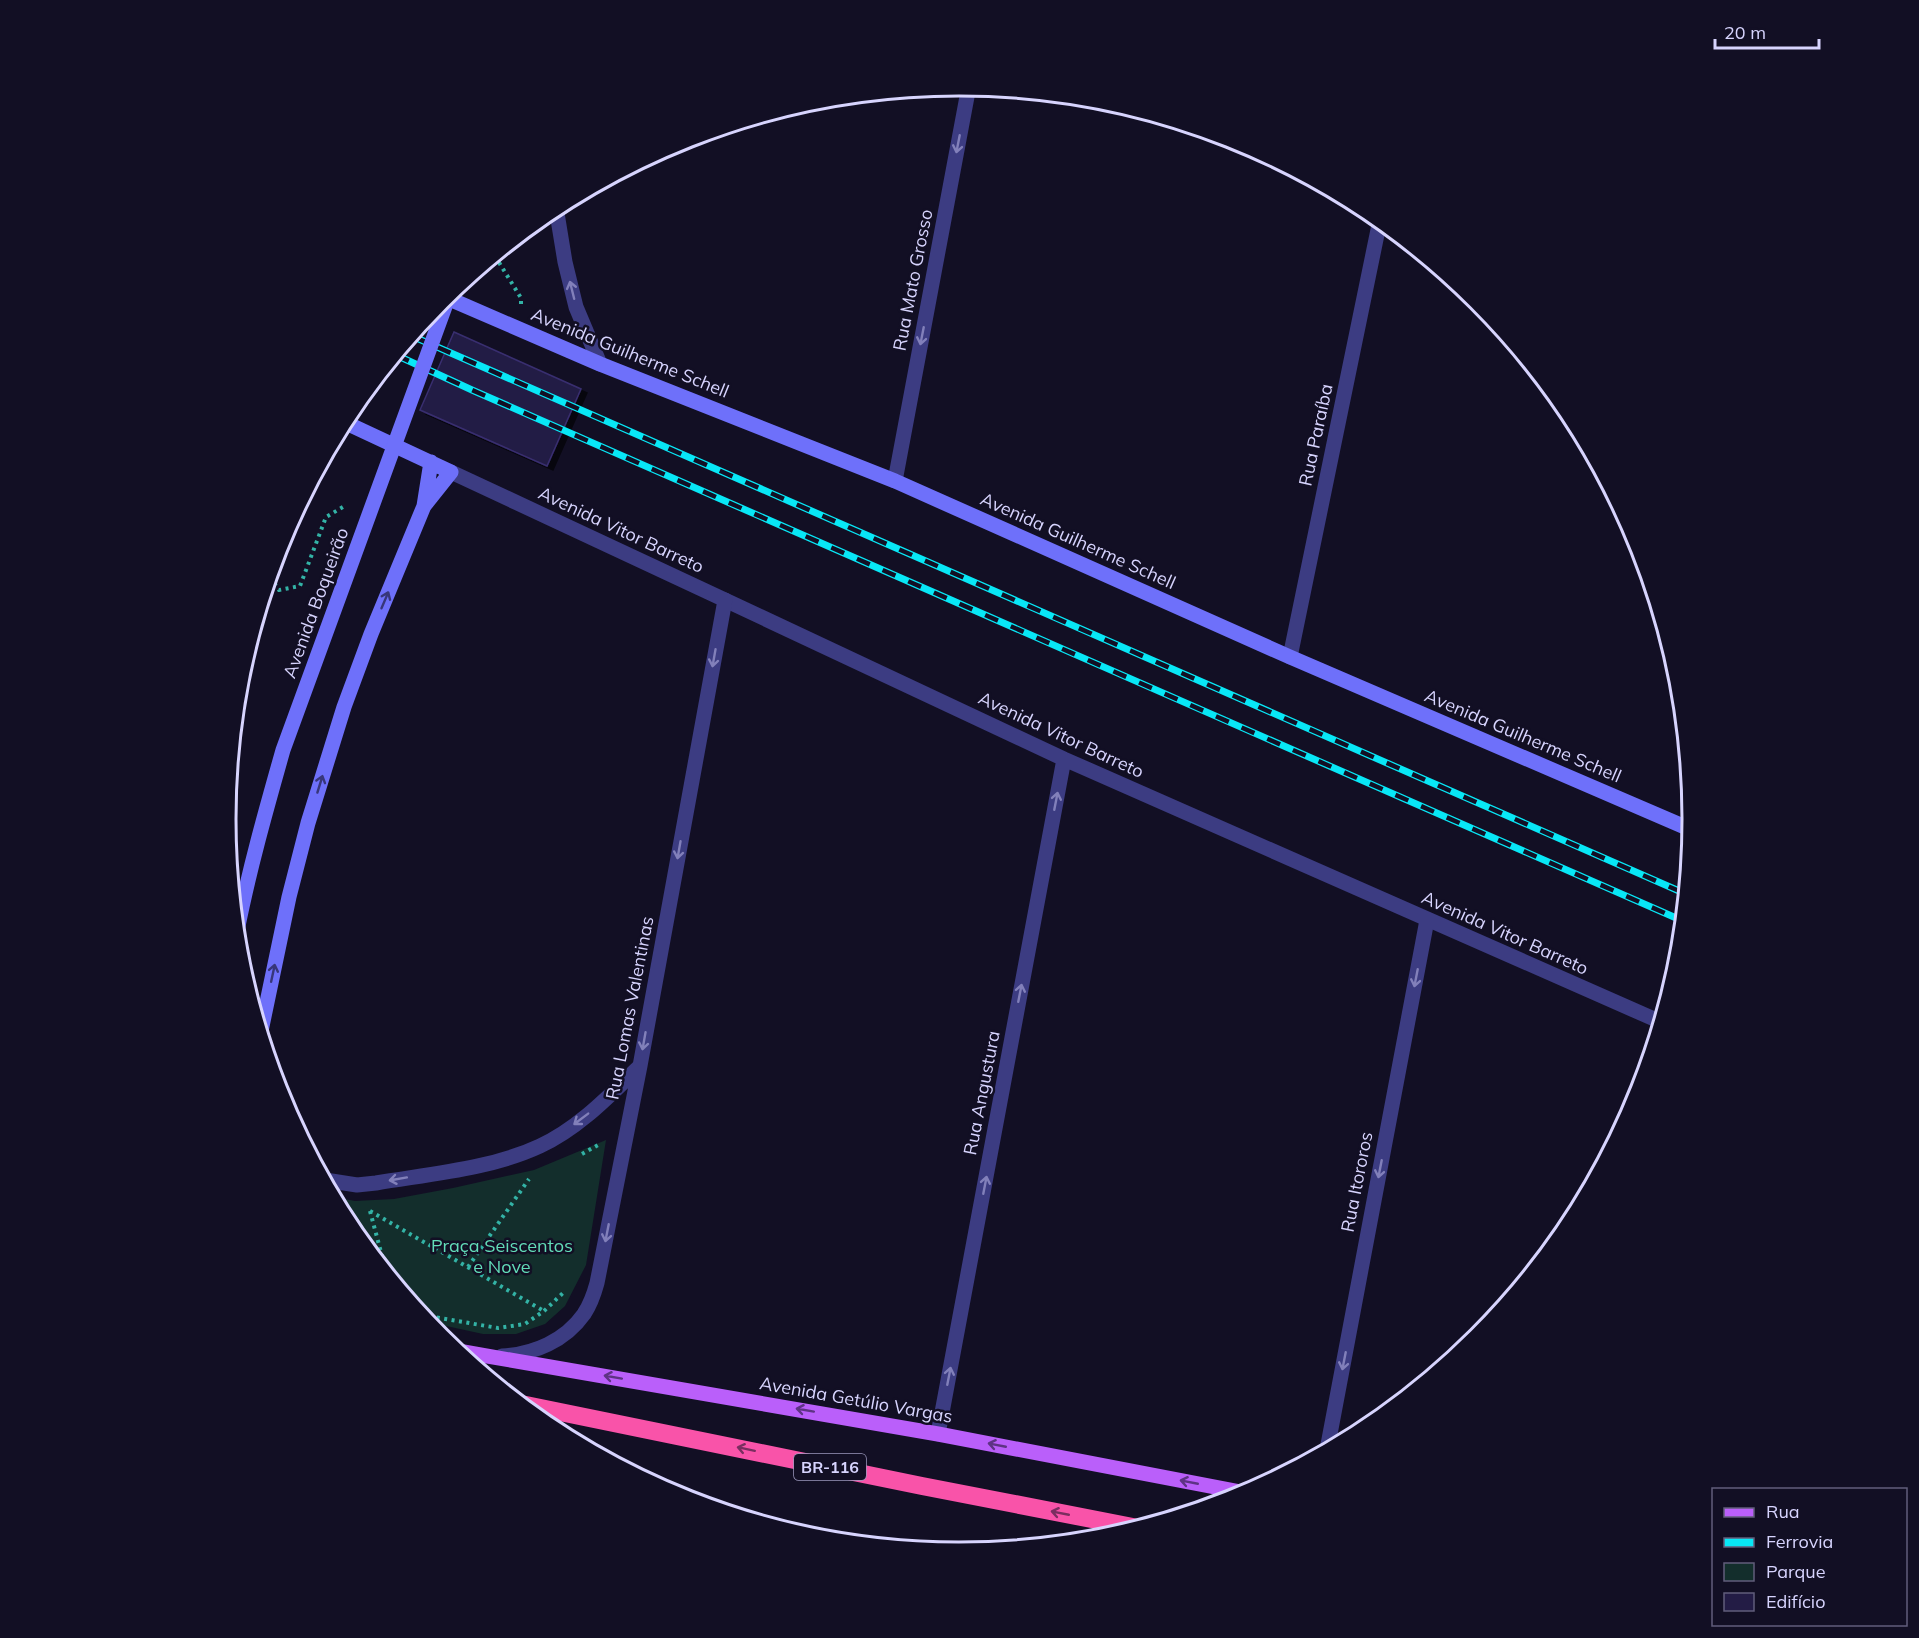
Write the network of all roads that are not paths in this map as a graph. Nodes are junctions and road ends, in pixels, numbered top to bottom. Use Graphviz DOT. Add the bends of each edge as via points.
graph roads {
  1 [pos="967,96"];
  2 [pos="558,218"];
  3 [pos="1378,230"];
  4 [pos="455,301"];
  5 [pos="442,314"];
  6 [pos="600,364"];
  7 [pos="352,426"];
  8 [pos="431,462"];
  9 [pos="452,472"];
  10 [pos="895,481"];
  11 [pos="424,506"];
  12 [pos="725,600"];
  13 [pos="1290,657"];
  14 [pos="1064,759"];
  15 [pos="1682,826"];
  16 [pos="242,907"];
  17 [pos="1426,920"];
  18 [pos="264,1016"];
  19 [pos="1654,1019"];
  20 [pos="640,1066"];
  21 [pos="334,1181"];
  22 [pos="473,1354"];
  23 [pos="490,1356"];
  24 [pos="541,1408"];
  25 [pos="938,1434"];
  26 [pos="1329,1440"];
  27 [pos="1229,1490"];
  28 [pos="1118,1524"];
  1 -- 10 [label="street, Rua Mato Grosso, one-way"];
  6 -- 2 [label="street, one-way" via="576,307"];
  3 -- 13 [label="street, Rua Paraíba"];
  4 -- 6 [label="main road, Avenida Guilherme Schell"];
  5 -- 16 [label="main road, Avenida Boqueirão, bridge" via="283,750"];
  6 -- 10 [label="main road, Avenida Guilherme Schell"];
  7 -- 8 [label="main road"];
  8 -- 9 [label="main road"];
  8 -- 11 [label="main road"];
  9 -- 11 [label="main road"];
  9 -- 12 [label="street, Avenida Vitor Barreto"];
  10 -- 13 [label="main road, Avenida Guilherme Schell"];
  18 -- 11 [label="main road, one-way" via="289,897 326,764 371,634"];
  12 -- 14 [label="street, Avenida Vitor Barreto"];
  12 -- 20 [label="street, Rua Lomas Valentinas, one-way"];
  13 -- 15 [label="main road, Avenida Guilherme Schell"];
  14 -- 17 [label="street, Avenida Vitor Barreto"];
  25 -- 14 [label="street, Rua Angustura, one-way"];
  17 -- 19 [label="street, Avenida Vitor Barreto"];
  17 -- 26 [label="street, Rua Itororos, one-way"];
  20 -- 21 [label="street, one-way" via="577,1122 541,1146 520,1154 491,1163 376,1183"];
  20 -- 23 [label="street, Rua Lomas Valentinas, one-way" via="597,1283 585,1313 544,1347 520,1355"];
  22 -- 23 [label="main road, Avenida Getúlio Vargas"];
  25 -- 23 [label="main road, Avenida Getúlio Vargas, one-way"];
  28 -- 24 [label="highway, BR-116, one-way"];
  27 -- 25 [label="main road, Avenida Getúlio Vargas, one-way"];
}
